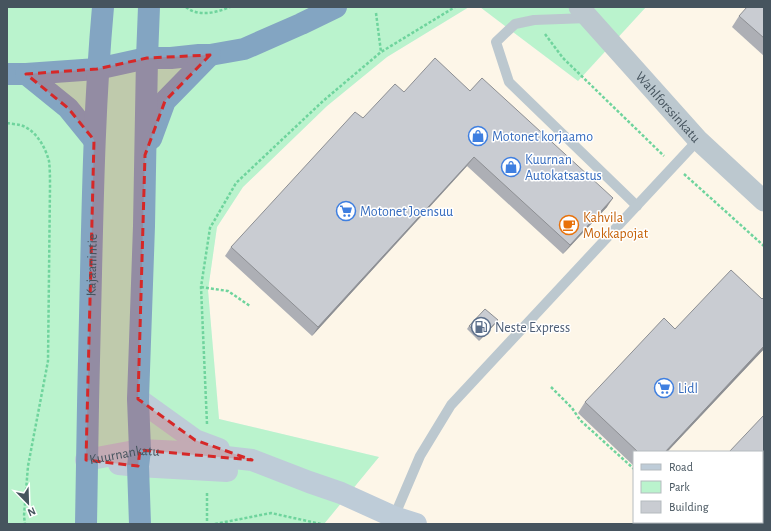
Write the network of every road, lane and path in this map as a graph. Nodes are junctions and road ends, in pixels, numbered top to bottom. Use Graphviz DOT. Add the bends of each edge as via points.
graph roads {
  1 [pos="186,7"];
  2 [pos="230,7"];
  3 [pos="336,7"];
  4 [pos="455,7"];
  5 [pos="149,12"];
  6 [pos="376,13"];
  7 [pos="583,13"];
  8 [pos="102,16"];
  9 [pos="534,20"];
  10 [pos="381,52"];
  11 [pos="210,55"];
  12 [pos="147,58"];
  13 [pos="97,69"];
  14 [pos="17,74"];
  15 [pos="7,123"];
  16 [pos="94,140"];
  17 [pos="698,140"];
  18 [pos="145,155"];
  19 [pos="675,166"];
  20 [pos="764,201"];
  21 [pos="637,206"];
  22 [pos="764,246"];
  23 [pos="201,287"];
  24 [pos="250,306"];
  25 [pos="552,387"];
  26 [pos="138,399"];
  27 [pos="207,427"];
  28 [pos="139,458"];
  29 [pos="86,460"];
  30 [pos="252,460"];
  31 [pos="633,468"];
  32 [pos="309,482"];
  33 [pos="207,493"];
  34 [pos="394,517"];
  35 [pos="25,524"];
  36 [pos="86,524"];
  37 [pos="140,524"];
  38 [pos="207,524"];
  39 [pos="215,524"];
  40 [pos="321,524"];
  41 [pos="416,524"];
  1 -- 2 [label="path" via="195,13 208,13"];
  3 -- 11 [label="highway" via="244,49"];
  4 -- 10 [label="path"];
  5 -- 12 [label="highway"];
  6 -- 10 [label="path"];
  7 -- 9 [label="lane"];
  7 -- 17 [label="street, Wahlforssinkatu"];
  8 -- 13 [label="highway, Kajaanintie"];
  9 -- 19 [label="path" via="563,58"];
  9 -- 21 [label="lane" via="515,24 496,42 509,82"];
  10 -- 23 [label="path" via="323,101 236,183 210,228"];
  11 -- 12 [label="highway"];
  11 -- 18 [label="highway" via="165,101"];
  12 -- 13 [label="highway"];
  12 -- 18 [label="highway"];
  13 -- 14 [label="highway"];
  13 -- 16 [label="highway, Kajaanintie"];
  14 -- 16 [label="highway" via="68,108"];
  15 -- 35 [label="path" via="21,126 39,139 49,161 48,360 28,466"];
  16 -- 29 [label="highway, Kajaanintie"];
  17 -- 19 [label="lane"];
  17 -- 20 [label="street, Wahlforssinkatu"];
  18 -- 26 [label="highway"];
  19 -- 21 [label="lane"];
  19 -- 22 [label="path"];
  21 -- 34 [label="lane" via="451,405 420,456"];
  23 -- 24 [label="path" via="228,291"];
  23 -- 27 [label="path"];
  25 -- 31 [label="path" via="580,420"];
  26 -- 28 [label="highway"];
  26 -- 30 [label="street" via="195,440"];
  28 -- 29 [label="street, Kuurnankatu"];
  28 -- 30 [label="street, Kuurnankatu" via="182,452"];
  28 -- 32 [label="street, Kuurnankatu" via="184,468 252,473"];
  28 -- 37 [label="highway"];
  29 -- 36 [label="highway, Kajaanintie"];
  30 -- 32 [label="street, Kuurnankatu"];
  32 -- 34 [label="street, Kuurnankatu"];
  33 -- 38 [label="path"];
  34 -- 41 [label="street, Kuurnankatu"];
  39 -- 40 [label="path" via="271,513"];
}
